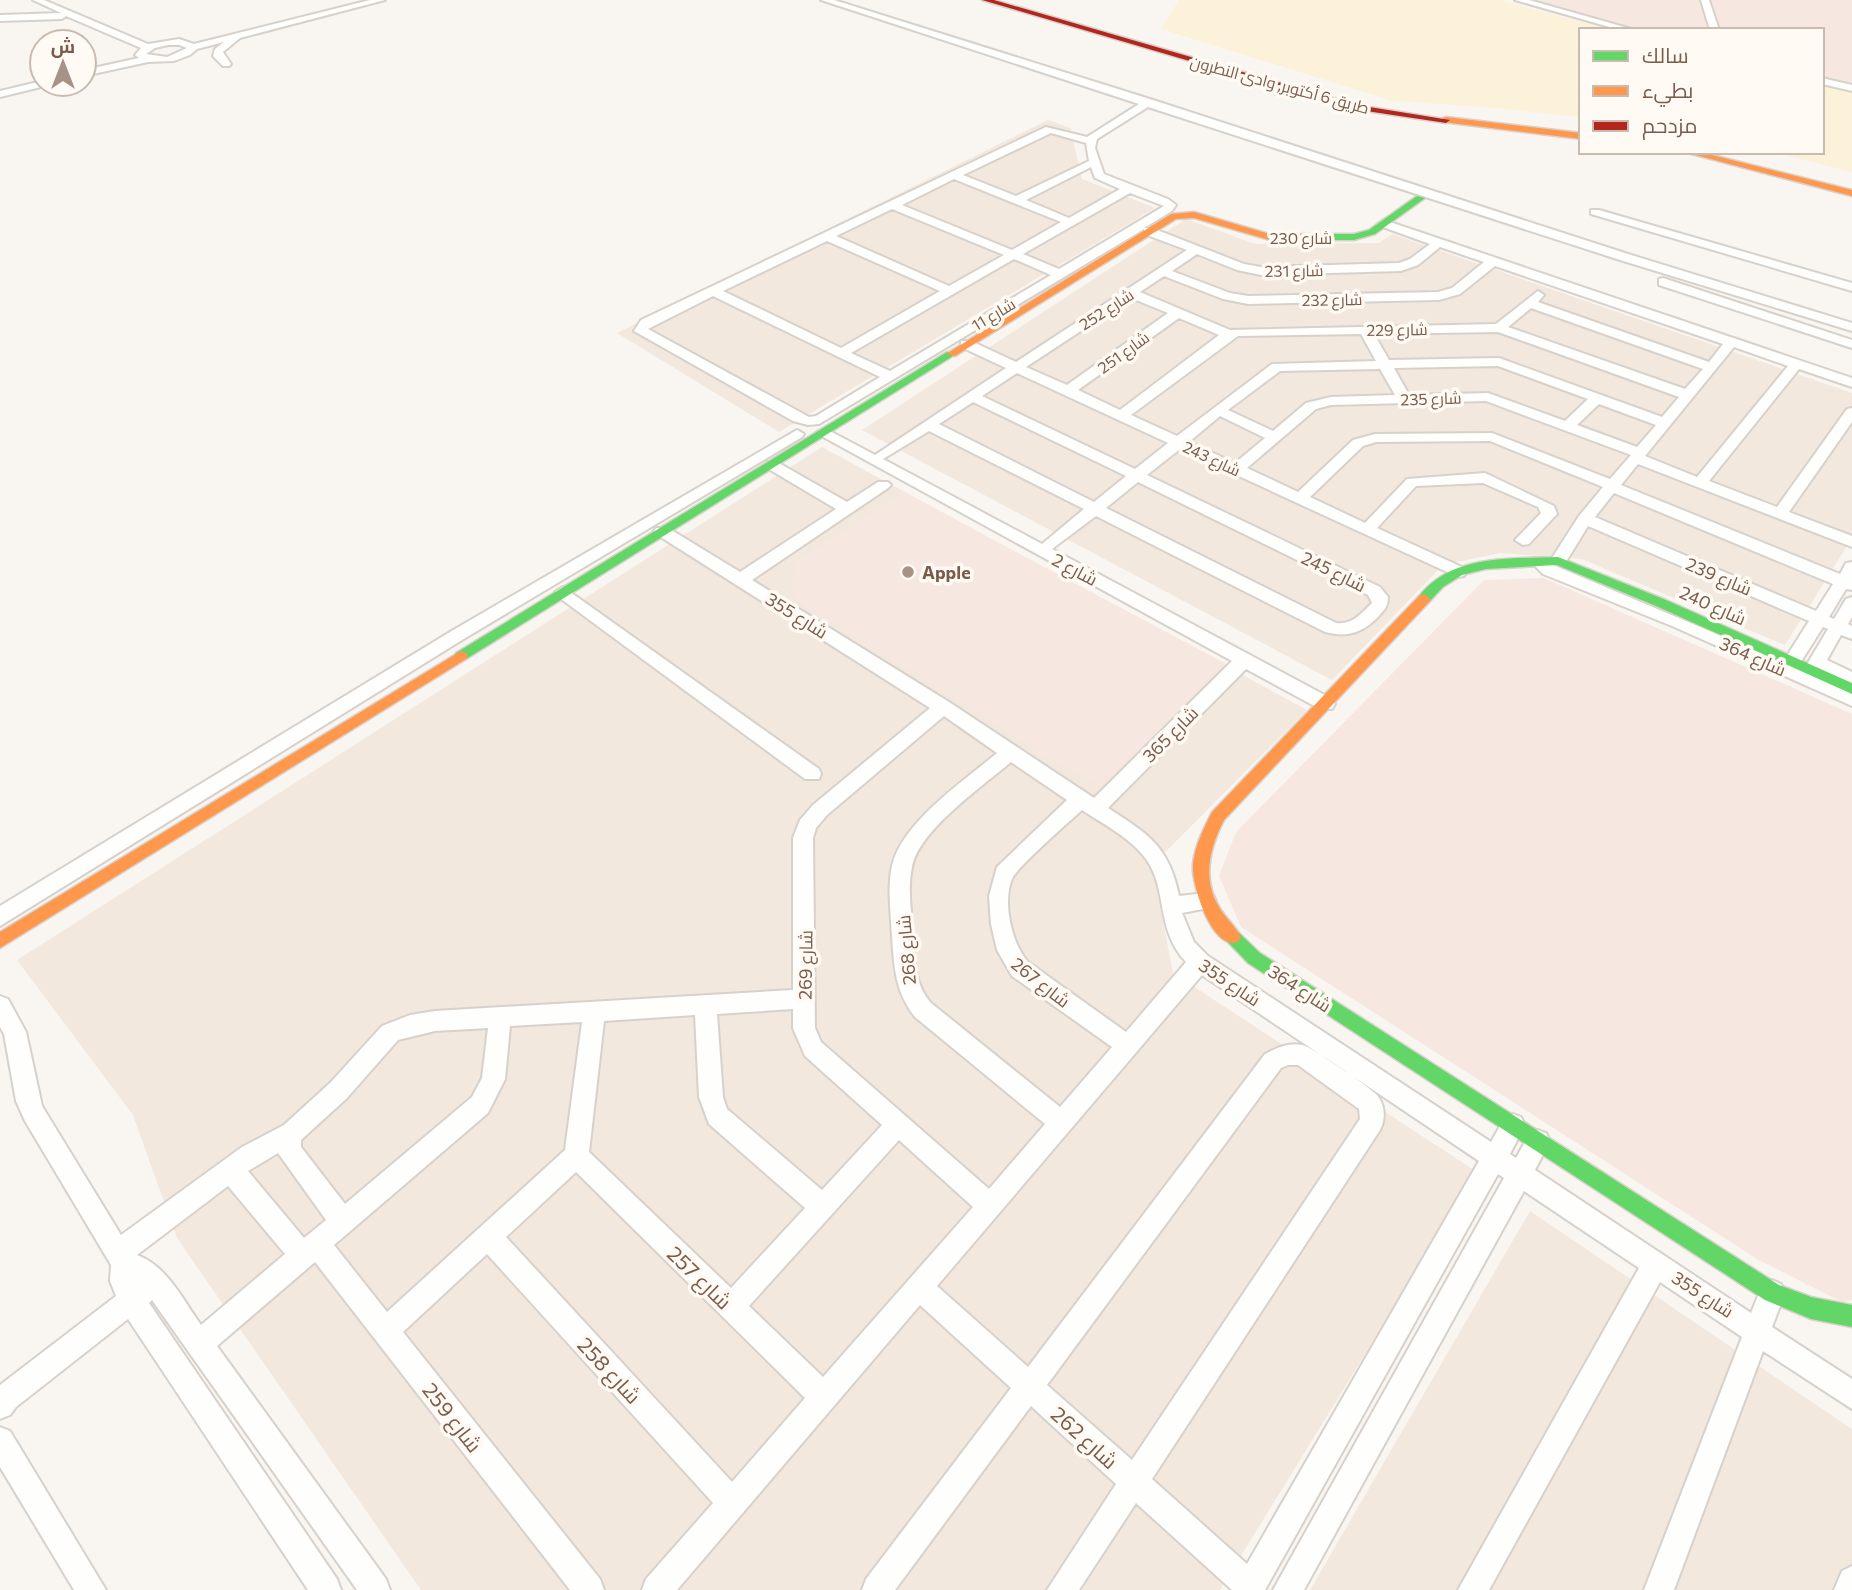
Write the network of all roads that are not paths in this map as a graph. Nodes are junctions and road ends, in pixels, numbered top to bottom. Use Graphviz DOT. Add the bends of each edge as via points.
graph roads {
  1 [pos="355,0"];
  2 [pos="381,0"];
  3 [pos="825,0"];
  4 [pos="986,0"];
  5 [pos="1018,0"];
  6 [pos="1519,0"];
  7 [pos="1705,0"];
  8 [pos="40,1"];
  9 [pos="30,13"];
  10 [pos="1,14"];
  11 [pos="75,17"];
  12 [pos="1624,28"];
  13 [pos="1714,28"];
  14 [pos="245,33"];
  15 [pos="189,45"];
  16 [pos="145,53"];
  17 [pos="226,64"];
  18 [pos="98,67"];
  19 [pos="1824,81"];
  20 [pos="28,84"];
  21 [pos="1105,88"];
  22 [pos="1852,88"];
  23 [pos="0,91"];
  24 [pos="1152,109"];
  25 [pos="1579,127"];
  26 [pos="1255,133"];
  27 [pos="1579,136"];
  28 [pos="1090,141"];
  29 [pos="1696,154"];
  30 [pos="1742,154"];
  31 [pos="1093,163"];
  32 [pos="955,176"];
  33 [pos="1852,182"];
  34 [pos="1128,189"];
  35 [pos="1852,193"];
  36 [pos="1418,199"];
  37 [pos="1016,201"];
  38 [pos="895,206"];
  39 [pos="1171,212"];
  40 [pos="1595,212"];
  41 [pos="1070,222"];
  42 [pos="1384,224"];
  43 [pos="1149,231"];
  44 [pos="828,237"];
  45 [pos="1438,243"];
  46 [pos="1196,250"];
  47 [pos="1626,254"];
  48 [pos="1013,255"];
  49 [pos="1674,259"];
  50 [pos="1493,261"];
  51 [pos="1663,269"];
  52 [pos="1164,272"];
  53 [pos="1060,274"];
  54 [pos="1553,281"];
  55 [pos="1852,287"];
  56 [pos="949,291"];
  57 [pos="713,292"];
  58 [pos="1131,293"];
  59 [pos="1529,303"];
  60 [pos="1178,312"];
  61 [pos="1255,316"];
  62 [pos="1852,316"];
  63 [pos="1852,327"];
  64 [pos="1499,328"];
  65 [pos="1365,330"];
  66 [pos="1229,334"];
  67 [pos="1852,339"];
  68 [pos="1732,342"];
  69 [pos="966,344"];
  70 [pos="1852,344"];
  71 [pos="841,353"];
  72 [pos="1384,363"];
  73 [pos="1796,364"];
  74 [pos="1711,367"];
  75 [pos="1016,368"];
  76 [pos="889,376"];
  77 [pos="1852,383"];
  78 [pos="1068,391"];
  79 [pos="1688,395"];
  80 [pos="972,396"];
  81 [pos="1404,398"];
  82 [pos="1597,398"];
  83 [pos="1218,411"];
  84 [pos="1852,412"];
  85 [pos="1121,416"];
  86 [pos="1665,423"];
  87 [pos="929,425"];
  88 [pos="1568,426"];
  89 [pos="824,427"];
  90 [pos="797,434"];
  91 [pos="1275,436"];
  92 [pos="1178,442"];
  93 [pos="882,455"];
  94 [pos="1638,456"];
  95 [pos="772,465"];
  96 [pos="1236,470"];
  97 [pos="1136,475"];
  98 [pos="1700,483"];
  99 [pos="883,485"];
  100 [pos="1612,486"];
  101 [pos="1299,499"];
  102 [pos="1095,508"];
  103 [pos="847,509"];
  104 [pos="1780,514"];
  105 [pos="1585,519"];
  106 [pos="1367,530"];
  107 [pos="662,531"];
  108 [pos="1523,540"];
  109 [pos="1852,542"];
  110 [pos="1056,552"];
  111 [pos="1560,558"];
  112 [pos="1539,562"];
  113 [pos="1458,572"];
  114 [pos="1849,578"];
  115 [pos="740,580"];
  116 [pos="563,592"];
  117 [pos="1852,603"];
  118 [pos="1820,620"];
  119 [pos="1845,630"];
  120 [pos="1244,660"];
  121 [pos="1791,663"];
  122 [pos="1810,671"];
  123 [pos="1852,679"];
  124 [pos="1852,689"];
  125 [pos="1329,700"];
  126 [pos="1852,700"];
  127 [pos="943,707"];
  128 [pos="1011,752"];
  129 [pos="812,774"];
  130 [pos="1088,804"];
  131 [pos="1206,901"];
  132 [pos="1170,906"];
  133 [pos="0,917"];
  134 [pos="0,941"];
  135 [pos="1200,962"];
  136 [pos="804,999"];
  137 [pos="0,1006"];
  138 [pos="706,1006"];
  139 [pos="594,1013"];
  140 [pos="500,1017"];
  141 [pos="1128,1046"];
  142 [pos="1062,1123"];
  143 [pos="898,1124"];
  144 [pos="1513,1125"];
  145 [pos="292,1133"];
  146 [pos="1538,1141"];
  147 [pos="576,1156"];
  148 [pos="1495,1157"];
  149 [pos="230,1169"];
  150 [pos="1520,1174"];
  151 [pos="822,1206"];
  152 [pos="990,1206"];
  153 [pos="344,1223"];
  154 [pos="488,1237"];
  155 [pos="311,1251"];
  156 [pos="121,1258"];
  157 [pos="1656,1263"];
  158 [pos="155,1282"];
  159 [pos="919,1287"];
  160 [pos="1772,1293"];
  161 [pos="131,1300"];
  162 [pos="731,1307"];
  163 [pos="1852,1316"];
  164 [pos="1758,1330"];
  165 [pos="385,1331"];
  166 [pos="200,1345"];
  167 [pos="1030,1388"];
  168 [pos="1852,1395"];
  169 [pos="825,1398"];
  170 [pos="0,1405"];
  171 [pos="0,1441"];
  172 [pos="1135,1483"];
  173 [pos="732,1503"];
  174 [pos="1852,1581"];
  175 [pos="1250,1589"];
  176 [pos="91,1590"];
  177 [pos="326,1590"];
  178 [pos="375,1590"];
  179 [pos="589,1590"];
  180 [pos="657,1590"];
  181 [pos="877,1590"];
  182 [pos="1062,1590"];
  183 [pos="1288,1590"];
  184 [pos="1473,1590"];
  185 [pos="1659,1590"];
  186 [pos="1849,1590"];
  1 -- 15 [label="street"];
  2 -- 14 [label="street"];
  3 -- 21 [label="street"];
  4 -- 27 [label="street, طريق 6 أكتوبر, وادى النطرون" via="1356,107"];
  5 -- 25 [label="street, طريق 6 أكتوبر, وادى النطرون" via="1343,94 1437,111"];
  6 -- 12 [label="street"];
  7 -- 13 [label="street"];
  8 -- 9 [label="street"];
  8 -- 11 [label="street"];
  9 -- 10 [label="street"];
  9 -- 11 [label="street"];
  11 -- 16 [label="street"];
  14 -- 15 [label="street"];
  14 -- 17 [label="street" via="219,48 218,56"];
  15 -- 16 [label="street" via="165,43"];
  15 -- 16 [label="street" via="188,53 175,58"];
  16 -- 18 [label="street"];
  19 -- 22 [label="street"];
  20 -- 23 [label="street"];
  21 -- 24 [label="street"];
  21 -- 26 [label="street" via="1151,94"];
  24 -- 26 [label="street"];
  24 -- 28 [label="street"];
  24 -- 36 [label="street"];
  26 -- 47 [label="street"];
  28 -- 31 [label="street"];
  28 -- 32 [label="street" via="1050,129"];
  29 -- 35 [label="street"];
  30 -- 33 [label="street"];
  31 -- 34 [label="street, شارع 230" via="1104,179"];
  31 -- 37 [label="street"];
  32 -- 37 [label="street"];
  32 -- 38 [label="street"];
  34 -- 39 [label="street, شارع 230" via="1168,202"];
  34 -- 41 [label="street"];
  36 -- 42 [label="street, شارع 230"];
  36 -- 67 [label="street"];
  36 -- 70 [label="street"];
  37 -- 41 [label="street"];
  38 -- 44 [label="street"];
  38 -- 48 [label="street"];
  39 -- 42 [label="street, شارع 230" via="1273,238 1361,236"];
  39 -- 43 [label="street, شارع 11"];
  39 -- 53 [label="street, شارع 11"];
  40 -- 55 [label="street"];
  41 -- 48 [label="street"];
  42 -- 45 [label="street"];
  43 -- 46 [label="street, شارع 231"];
  43 -- 69 [label="street, شارع 11"];
  44 -- 56 [label="street"];
  44 -- 57 [label="street"];
  45 -- 46 [label="street, شارع 231" via="1410,264 1394,267 1261,271"];
  45 -- 50 [label="street"];
  46 -- 52 [label="street, شارع 252"];
  47 -- 49 [label="street" via="1645,251"];
  47 -- 51 [label="street"];
  48 -- 53 [label="street"];
  48 -- 56 [label="street"];
  49 -- 51 [label="street" via="1664,261"];
  49 -- 62 [label="street"];
  50 -- 54 [label="street"];
  50 -- 61 [label="street, شارع 232" via="1446,295"];
  51 -- 63 [label="street"];
  52 -- 58 [label="street, شارع 252"];
  52 -- 61 [label="street, شارع 232" via="1227,296"];
  53 -- 76 [label="street, شارع 11"];
  54 -- 59 [label="street"];
  54 -- 68 [label="street"];
  56 -- 71 [label="street"];
  57 -- 71 [label="street"];
  57 -- 89 [label="street" via="646,323 641,331 798,418"];
  58 -- 60 [label="street"];
  58 -- 75 [label="street, شارع 252"];
  59 -- 64 [label="street"];
  59 -- 74 [label="street"];
  60 -- 66 [label="street"];
  60 -- 78 [label="street, شارع 251"];
  61 -- 65 [label="street, شارع 229"];
  61 -- 66 [label="street, شارع 229"];
  64 -- 65 [label="street, شارع 229"];
  64 -- 79 [label="street, شارع 229"];
  65 -- 72 [label="street"];
  66 -- 85 [label="street"];
  68 -- 73 [label="street"];
  68 -- 74 [label="street"];
  69 -- 75 [label="street, شارع 243"];
  69 -- 89 [label="street, شارع 11"];
  71 -- 76 [label="street"];
  72 -- 81 [label="street"];
  72 -- 82 [label="street" via="1499,362"];
  72 -- 83 [label="street" via="1277,366"];
  73 -- 77 [label="street"];
  73 -- 98 [label="street"];
  74 -- 79 [label="street"];
  75 -- 78 [label="street, شارع 243"];
  75 -- 80 [label="street, شارع 252"];
  76 -- 89 [label="street, شارع 11"];
  78 -- 85 [label="street, شارع 243"];
  79 -- 86 [label="street"];
  80 -- 87 [label="street, شارع 252"];
  80 -- 97 [label="street, شارع 245"];
  81 -- 88 [label="street, شارع 235" via="1488,397"];
  81 -- 91 [label="street, شارع 235" via="1317,403"];
  82 -- 86 [label="street"];
  82 -- 88 [label="street"];
  83 -- 91 [label="street"];
  83 -- 92 [label="street"];
  84 -- 104 [label="street"];
  85 -- 92 [label="street, شارع 243"];
  86 -- 94 [label="street"];
  87 -- 93 [label="street, شارع 252"];
  87 -- 102 [label="street, شارع 245"];
  88 -- 94 [label="street, شارع 235"];
  89 -- 93 [label="street, شارع 2"];
  89 -- 95 [label="street"];
  89 -- 110 [label="street, شارع 2"];
  90 -- 133 [label="street" via="456,636"];
  91 -- 96 [label="street, شارع 235"];
  92 -- 96 [label="street, شارع 243"];
  92 -- 97 [label="street"];
  93 -- 110 [label="street, شارع 2"];
  94 -- 98 [label="street, شارع 235"];
  94 -- 100 [label="street"];
  95 -- 103 [label="street"];
  95 -- 107 [label="street"];
  96 -- 101 [label="street, شارع 243"];
  97 -- 102 [label="street"];
  97 -- 102 [label="street, شارع 245" via="1374,591 1380,604 1357,628 1338,630"];
  98 -- 104 [label="street, شارع 235"];
  99 -- 103 [label="street"];
  100 -- 101 [label="street" via="1493,437 1375,438 1358,443"];
  100 -- 105 [label="street"];
  100 -- 114 [label="street"];
  101 -- 106 [label="street, شارع 243"];
  102 -- 110 [label="street"];
  103 -- 115 [label="street"];
  104 -- 109 [label="street, شارع 235"];
  105 -- 111 [label="street"];
  105 -- 118 [label="street, شارع 239"];
  106 -- 108 [label="street" via="1412,482 1482,478 1549,509"];
  106 -- 113 [label="street, شارع 243"];
  107 -- 115 [label="street, شارع 355"];
  107 -- 116 [label="street"];
  110 -- 120 [label="street, شارع 2"];
  110 -- 125 [label="street, شارع 2"];
  111 -- 112 [label="street, شارع 364"];
  111 -- 121 [label="street"];
  112 -- 113 [label="street, شارع 364" via="1486,565"];
  112 -- 121 [label="street, شارع 364" via="1678,622"];
  113 -- 125 [label="street, شارع 364" via="1438,584"];
  114 -- 118 [label="street"];
  115 -- 127 [label="street, شارع 355"];
  116 -- 129 [label="street"];
  116 -- 134 [label="street"];
  117 -- 119 [label="street"];
  118 -- 119 [label="street, شارع 239"];
  118 -- 121 [label="street"];
  119 -- 122 [label="street"];
  120 -- 125 [label="street, شارع 2"];
  120 -- 130 [label="street, شارع 365"];
  121 -- 122 [label="street, شارع 364"];
  122 -- 123 [label="street"];
  122 -- 124 [label="street"];
  122 -- 126 [label="street, شارع 364"];
  125 -- 131 [label="street, شارع 364" via="1205,834 1199,877"];
  127 -- 128 [label="street, شارع 355"];
  127 -- 136 [label="street, شارع 269" via="807,825 803,838"];
  128 -- 130 [label="street, شارع 355"];
  128 -- 142 [label="street, شارع 268" via="916,836 904,857 904,973 909,993 923,1010"];
  130 -- 132 [label="street, شارع 355" via="1152,849"];
  130 -- 141 [label="street, شارع 267" via="1004,873 1000,888 1004,946 1020,969"];
  131 -- 132 [label="street"];
  131 -- 144 [label="street, شارع 364" via="1217,922 1255,958"];
  132 -- 135 [label="street, شارع 355" via="1176,934"];
  135 -- 141 [label="street"];
  135 -- 148 [label="street, شارع 355"];
  136 -- 138 [label="street"];
  136 -- 143 [label="street, شارع 269" via="806,1035 813,1049"];
  137 -- 156 [label="street" via="15,1031 33,1113"];
  138 -- 139 [label="street"];
  138 -- 151 [label="street" via="711,1097 717,1116"];
  139 -- 140 [label="street"];
  139 -- 147 [label="street"];
  140 -- 145 [label="street" via="435,1021 390,1033"];
  140 -- 153 [label="street" via="493,1079 480,1105"];
  141 -- 142 [label="street"];
  142 -- 152 [label="street"];
  143 -- 151 [label="street"];
  143 -- 152 [label="street, شارع 269"];
  144 -- 146 [label="street, شارع 364"];
  144 -- 148 [label="street"];
  145 -- 149 [label="street"];
  145 -- 153 [label="street" via="290,1152"];
  146 -- 150 [label="street"];
  146 -- 160 [label="street, شارع 364"];
  147 -- 154 [label="street"];
  147 -- 162 [label="street, شارع 257"];
  148 -- 150 [label="street, شارع 355"];
  148 -- 175 [label="street"];
  149 -- 155 [label="street, شارع 259"];
  149 -- 156 [label="street"];
  150 -- 157 [label="street, شارع 355"];
  150 -- 183 [label="street"];
  151 -- 162 [label="street"];
  152 -- 159 [label="street"];
  153 -- 155 [label="street"];
  154 -- 165 [label="street"];
  154 -- 173 [label="street, شارع 258"];
  155 -- 165 [label="street, شارع 259"];
  155 -- 166 [label="street"];
  156 -- 158 [label="street"];
  156 -- 161 [label="street"];
  157 -- 164 [label="street, شارع 355"];
  157 -- 184 [label="street"];
  158 -- 161 [label="street"];
  158 -- 166 [label="street"];
  159 -- 167 [label="street, شارع 262"];
  159 -- 169 [label="street"];
  160 -- 163 [label="street, شارع 364" via="1800,1305"];
  160 -- 164 [label="street"];
  161 -- 170 [label="street"];
  161 -- 177 [label="street"];
  162 -- 169 [label="street, شارع 257"];
  164 -- 168 [label="street, شارع 355"];
  164 -- 185 [label="street"];
  165 -- 179 [label="street, شارع 259"];
  166 -- 178 [label="street"];
  167 -- 172 [label="street, شارع 262"];
  167 -- 172 [label="street" via="1273,1061 1302,1055 1367,1101 1372,1122"];
  167 -- 181 [label="street"];
  169 -- 173 [label="street"];
  171 -- 176 [label="street"];
  172 -- 175 [label="street, شارع 262"];
  172 -- 182 [label="street"];
  173 -- 180 [label="street"];
  174 -- 186 [label="street"];
}
